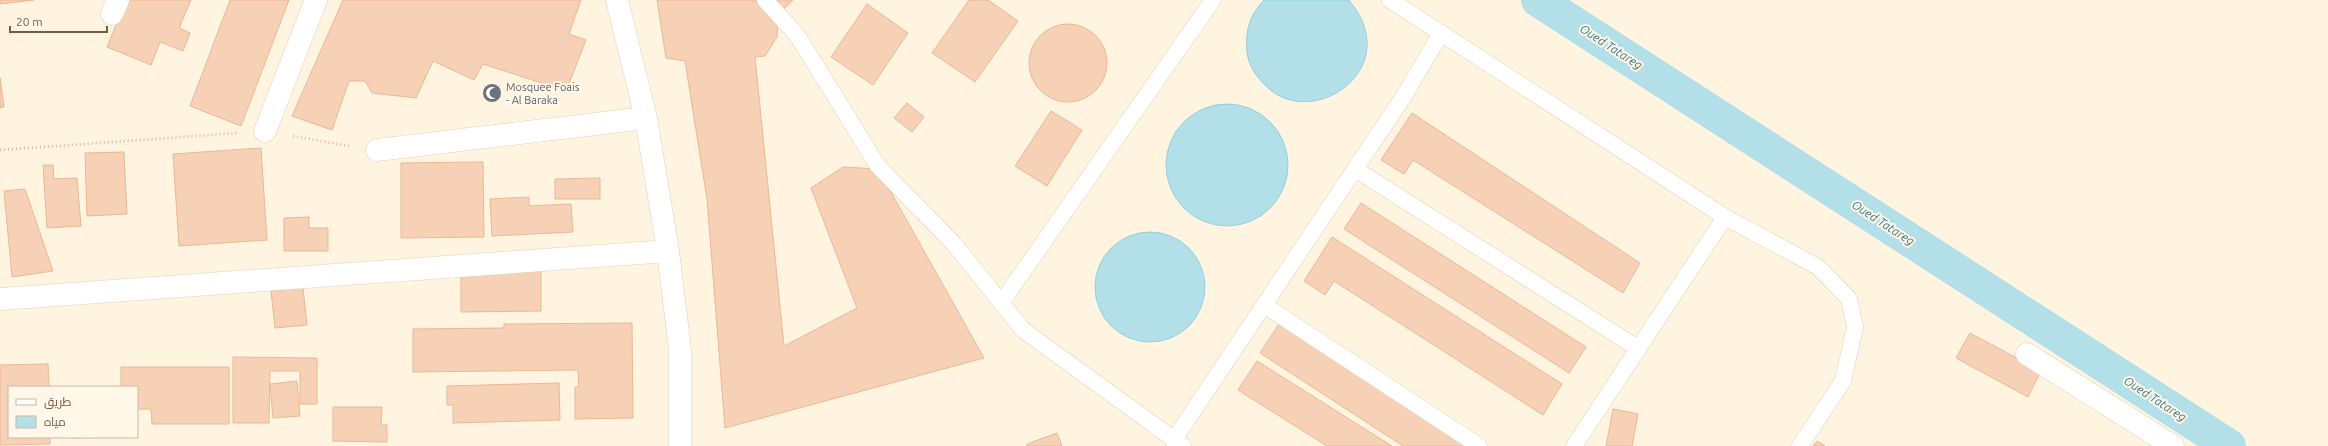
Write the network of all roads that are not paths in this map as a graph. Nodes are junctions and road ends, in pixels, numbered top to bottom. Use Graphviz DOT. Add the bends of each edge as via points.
graph roads {
  1 [pos="316,0"];
  2 [pos="617,0"];
  3 [pos="765,0"];
  4 [pos="1213,0"];
  5 [pos="1390,0"];
  6 [pos="1441,33"];
  7 [pos="646,118"];
  8 [pos="265,131"];
  9 [pos="377,150"];
  10 [pos="1355,169"];
  11 [pos="1725,217"];
  12 [pos="668,251"];
  13 [pos="0,299"];
  14 [pos="1001,302"];
  15 [pos="1264,305"];
  16 [pos="1639,348"];
  17 [pos="2027,354"];
  18 [pos="1178,443"];
  19 [pos="680,446"];
  20 [pos="1479,446"];
  21 [pos="1574,446"];
  22 [pos="1800,446"];
  23 [pos="2173,446"];
  1 -- 8 [label="street"];
  2 -- 7 [label="street"];
  3 -- 14 [label="lane" via="797,35 878,166 954,244"];
  4 -- 14 [label="lane"];
  5 -- 6 [label="lane"];
  6 -- 10 [label="lane" via="1404,96"];
  6 -- 11 [label="lane"];
  7 -- 9 [label="street"];
  7 -- 12 [label="street"];
  10 -- 15 [label="lane"];
  10 -- 16 [label="lane"];
  11 -- 16 [label="lane"];
  11 -- 22 [label="lane" via="1818,267 1849,299 1855,327 1843,381"];
  12 -- 13 [label="street"];
  12 -- 19 [label="street" via="680,350"];
  14 -- 18 [label="lane" via="1023,330"];
  15 -- 18 [label="lane"];
  15 -- 20 [label="lane"];
  16 -- 21 [label="lane"];
  17 -- 23 [label="street"];
}
